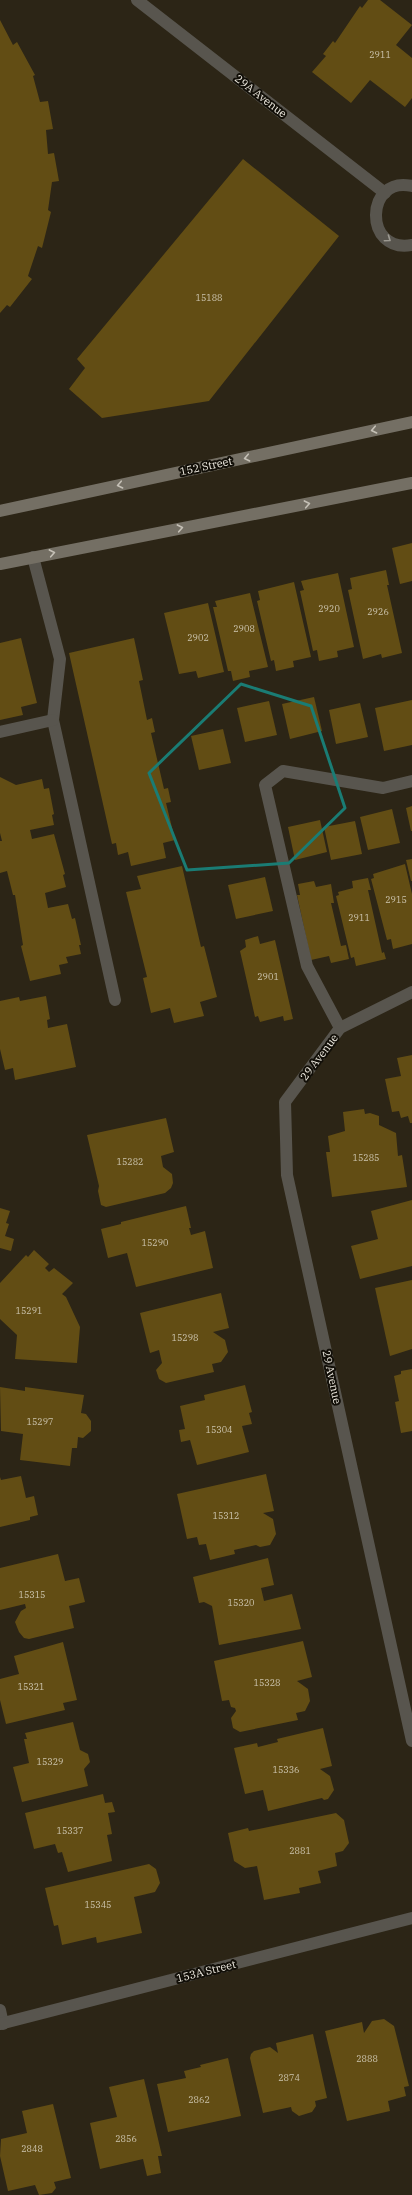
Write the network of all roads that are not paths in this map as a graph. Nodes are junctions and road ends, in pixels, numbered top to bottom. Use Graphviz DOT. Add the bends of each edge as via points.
graph roads {
  1 [pos="137,0"];
  2 [pos="412,186"];
  3 [pos="385,193"];
  4 [pos="412,245"];
  5 [pos="412,422"];
  6 [pos="412,483"];
  7 [pos="0,511"];
  8 [pos="33,557"];
  9 [pos="0,564"];
  10 [pos="53,720"];
  11 [pos="0,732"];
  12 [pos="412,781"];
  13 [pos="412,992"];
  14 [pos="115,1000"];
  15 [pos="340,1028"];
  16 [pos="412,1741"];
  17 [pos="412,1918"];
  18 [pos="0,2010"];
  19 [pos="1,2024"];
  1 -- 3 [label="street, 29A Avenue"];
  2 -- 3 [label="street" via="401,185"];
  3 -- 4 [label="street, one-way" via="376,209 378,227 389,241 397,245"];
  5 -- 7 [label="main road, 152 Street, one-way"];
  8 -- 6 [label="main road, one-way"];
  8 -- 9 [label="main road"];
  8 -- 10 [label="street" via="60,659"];
  10 -- 11 [label="street"];
  10 -- 14 [label="street"];
  12 -- 15 [label="street" via="383,788 283,771 265,785 307,966"];
  13 -- 15 [label="street"];
  15 -- 16 [label="street, 29 Avenue" via="285,1102 287,1175"];
  17 -- 19 [label="street, 153A Street"];
  18 -- 19 [label="street"];
}
